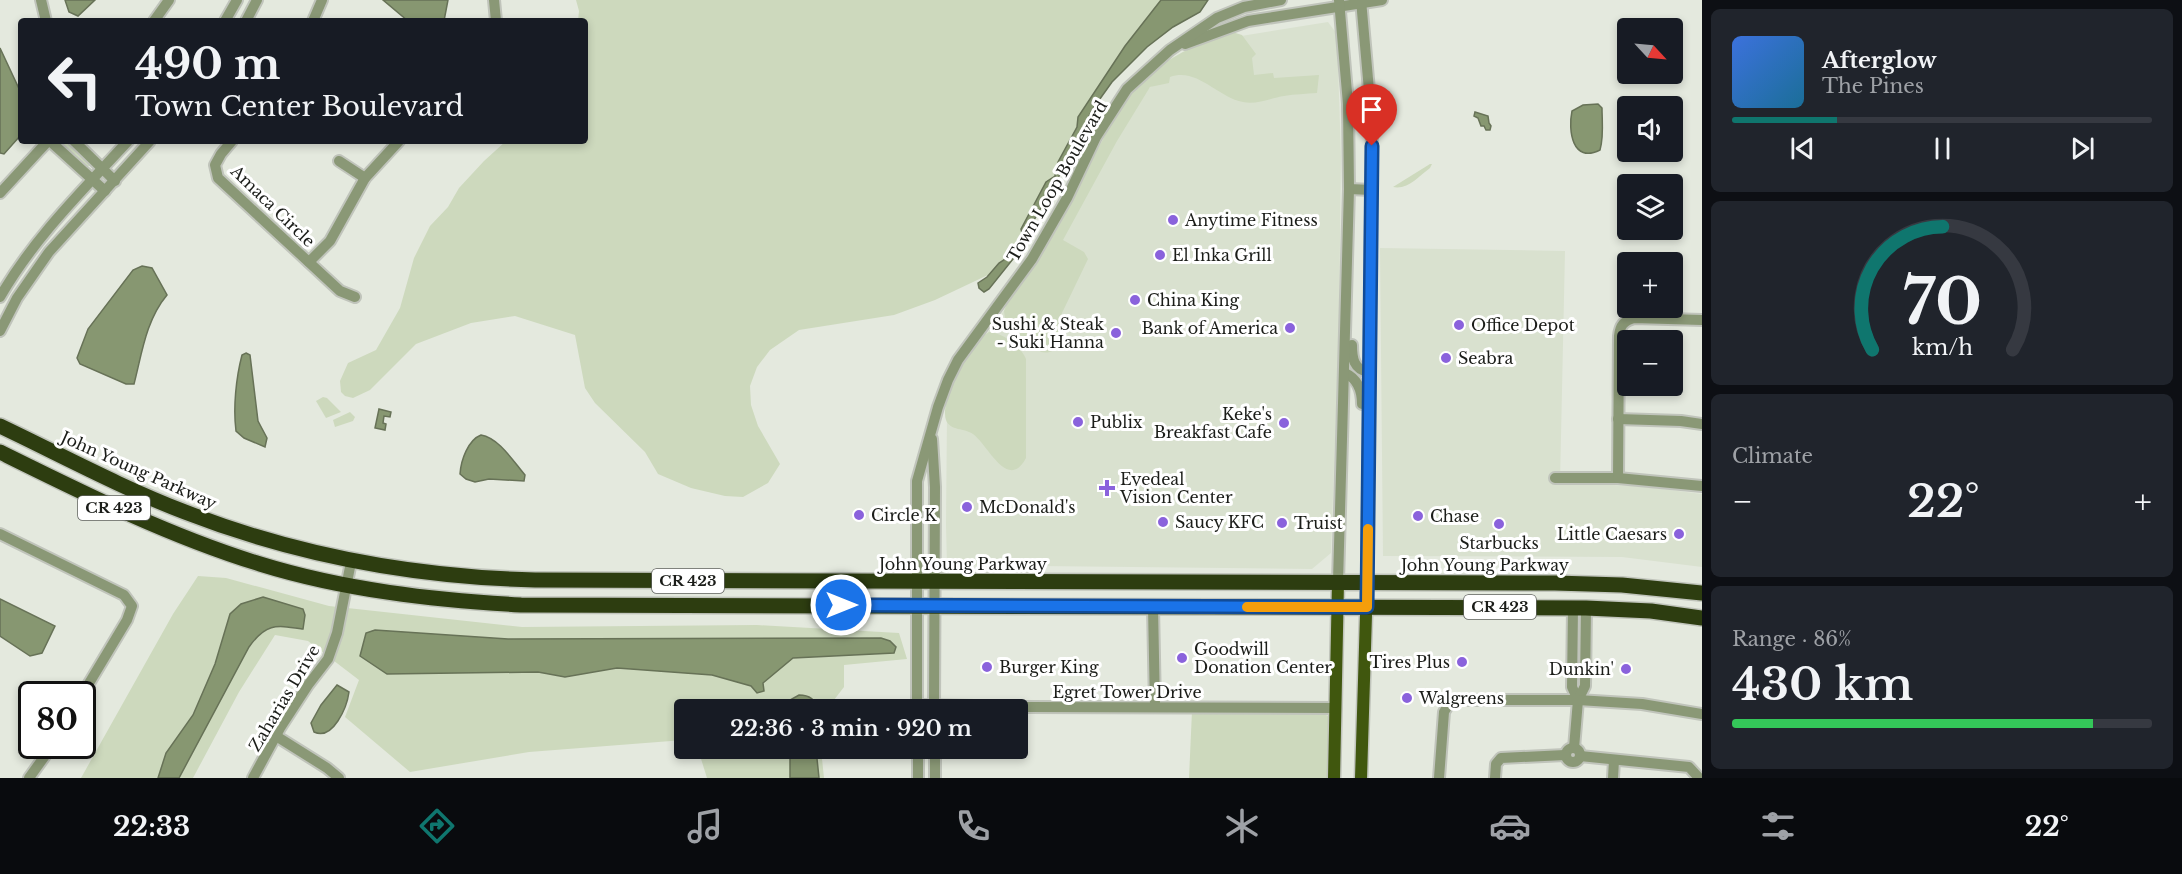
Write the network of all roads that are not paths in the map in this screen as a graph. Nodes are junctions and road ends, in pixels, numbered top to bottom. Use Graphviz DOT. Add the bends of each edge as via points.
graph roads {
  1 [pos="41,0"];
  2 [pos="169,0"];
  3 [pos="237,0"];
  4 [pos="257,0"];
  5 [pos="322,0"];
  6 [pos="494,0"];
  7 [pos="1281,0"];
  8 [pos="1382,0"];
  9 [pos="1362,2"];
  10 [pos="1340,3"];
  11 [pos="45,18"];
  12 [pos="156,18"];
  13 [pos="227,18"];
  14 [pos="248,18"];
  15 [pos="314,18"];
  16 [pos="496,18"];
  17 [pos="1170,50"];
  18 [pos="46,144"];
  19 [pos="52,144"];
  20 [pos="77,144"];
  21 [pos="125,144"];
  22 [pos="147,144"];
  23 [pos="228,144"];
  24 [pos="396,144"];
  25 [pos="339,161"];
  26 [pos="103,168"];
  27 [pos="365,178"];
  28 [pos="92,179"];
  29 [pos="115,181"];
  30 [pos="1349,189"];
  31 [pos="1372,190"];
  32 [pos="105,191"];
  33 [pos="0,193"];
  34 [pos="309,262"];
  35 [pos="1347,276"];
  36 [pos="0,297"];
  37 [pos="355,297"];
  38 [pos="1702,320"];
  39 [pos="0,331"];
  40 [pos="1368,372"];
  41 [pos="1345,373"];
  42 [pos="1618,419"];
  43 [pos="1702,424"];
  44 [pos="0,426"];
  45 [pos="932,430"];
  46 [pos="0,452"];
  47 [pos="1367,463"];
  48 [pos="1555,478"];
  49 [pos="1618,478"];
  50 [pos="918,481"];
  51 [pos="1702,486"];
  52 [pos="935,498"];
  53 [pos="0,534"];
  54 [pos="351,562"];
  55 [pos="916,582"];
  56 [pos="935,582"];
  57 [pos="1338,582"];
  58 [pos="1367,582"];
  59 [pos="346,585"];
  60 [pos="1702,593"];
  61 [pos="916,606"];
  62 [pos="936,606"];
  63 [pos="1153,607"];
  64 [pos="1338,607"];
  65 [pos="1367,607"];
  66 [pos="1579,608"];
  67 [pos="1702,618"];
  68 [pos="91,681"];
  69 [pos="917,699"];
  70 [pos="934,699"];
  71 [pos="1578,700"];
  72 [pos="1028,707"];
  73 [pos="1155,707"];
  74 [pos="1336,708"];
  75 [pos="1702,714"];
  76 [pos="276,736"];
  77 [pos="1573,753"];
  78 [pos="43,759"];
  79 [pos="918,759"];
  80 [pos="935,759"];
  81 [pos="1614,760"];
  82 [pos="29,778"];
  83 [pos="253,778"];
  84 [pos="339,778"];
  85 [pos="918,778"];
  86 [pos="935,778"];
  87 [pos="1334,778"];
  88 [pos="1361,778"];
  89 [pos="1439,778"];
  90 [pos="1495,778"];
  91 [pos="1613,778"];
  92 [pos="1699,778"];
  1 -- 11 [label="street"];
  2 -- 12 [label="street"];
  3 -- 13 [label="street"];
  4 -- 14 [label="street"];
  5 -- 15 [label="street"];
  6 -- 16 [label="street"];
  7 -- 17 [label="street, Town Loop Boulevard" via="1244,7 1217,18"];
  8 -- 9 [label="street, Town Loop Boulevard"];
  9 -- 10 [label="street, Town Loop Boulevard"];
  9 -- 31 [label="street" via="1372,124"];
  10 -- 17 [label="street, Town Loop Boulevard" via="1248,21"];
  10 -- 30 [label="street" via="1348,104"];
  17 -- 45 [label="street, Town Loop Boulevard" via="1127,89 1096,136 1032,259 958,360"];
  18 -- 33 [label="street"];
  19 -- 28 [label="street"];
  20 -- 26 [label="street"];
  21 -- 26 [label="street"];
  22 -- 29 [label="street"];
  23 -- 34 [label="street, Amaca Circle" via="215,165 219,178"];
  24 -- 27 [label="street, Amaca Circle"];
  25 -- 27 [label="street"];
  26 -- 28 [label="street"];
  26 -- 29 [label="street"];
  27 -- 34 [label="street, Amaca Circle" via="330,241"];
  28 -- 32 [label="street"];
  28 -- 36 [label="street" via="17,267"];
  29 -- 32 [label="street"];
  30 -- 31 [label="street"];
  30 -- 35 [label="street"];
  31 -- 40 [label="street"];
  32 -- 39 [label="street" via="49,252"];
  34 -- 37 [label="street, Amaca Circle" via="340,291"];
  35 -- 40 [label="street" via="1353,298 1354,363"];
  35 -- 41 [label="street"];
  38 -- 42 [label="street" via="1634,318 1622,325"];
  40 -- 47 [label="street"];
  41 -- 47 [label="street" via="1359,384 1362,396 1361,447"];
  41 -- 57 [label="street"];
  42 -- 43 [label="street"];
  42 -- 49 [label="street"];
  44 -- 54 [label="highway, John Young Parkway / CR 423" via="183,512 267,541"];
  45 -- 50 [label="street, Town Loop Boulevard"];
  45 -- 52 [label="street, Town Loop Boulevard"];
  46 -- 59 [label="highway, CR 423" via="194,542 259,564"];
  47 -- 58 [label="street"];
  48 -- 49 [label="street"];
  49 -- 51 [label="street"];
  50 -- 52 [label="street"];
  50 -- 55 [label="street, Town Loop Boulevard"];
  52 -- 56 [label="street, Town Loop Boulevard"];
  53 -- 68 [label="street" via="124,595 132,606 128,620"];
  54 -- 55 [label="highway, John Young Parkway / CR 423" via="500,579"];
  54 -- 59 [label="street, Zaharias Drive"];
  55 -- 56 [label="highway, John Young Parkway / CR 423"];
  55 -- 61 [label="street, Town Loop Boulevard"];
  56 -- 57 [label="highway, John Young Parkway / CR 423"];
  56 -- 62 [label="street, Town Loop Boulevard"];
  57 -- 58 [label="highway, John Young Parkway / CR 423"];
  57 -- 64 [label="main road"];
  58 -- 60 [label="highway, John Young Parkway / CR 423" via="1616,584"];
  58 -- 65 [label="main road"];
  59 -- 61 [label="highway, CR 423" via="434,599 521,605"];
  59 -- 76 [label="street, Zaharias Drive" via="338,633 328,659"];
  61 -- 62 [label="highway, CR 423"];
  61 -- 69 [label="street, Town Loop Boulevard"];
  62 -- 63 [label="highway, CR 423"];
  62 -- 70 [label="street, Town Loop Boulevard"];
  63 -- 64 [label="highway, CR 423"];
  63 -- 73 [label="street"];
  64 -- 65 [label="highway, CR 423"];
  64 -- 74 [label="main road"];
  65 -- 66 [label="highway, CR 423"];
  65 -- 88 [label="main road"];
  66 -- 67 [label="highway, CR 423"];
  66 -- 71 [label="street" via="1572,687"];
  71 -- 75 [label="street" via="1642,704"];
  71 -- 77 [label="street"];
  71 -- 89 [label="street" via="1450,702 1444,712"];
  72 -- 73 [label="street, Egret Tower Drive"];
  73 -- 74 [label="street, Egret Tower Drive"];
  74 -- 87 [label="main road"];
  76 -- 83 [label="street, Zaharias Drive"];
  76 -- 84 [label="street"];
  77 -- 81 [label="street"];
  77 -- 90 [label="street" via="1501,758 1496,764"];
  78 -- 82 [label="street"];
  79 -- 85 [label="street"];
  80 -- 86 [label="street"];
  81 -- 91 [label="street"];
  81 -- 92 [label="street" via="1689,767"];
}
